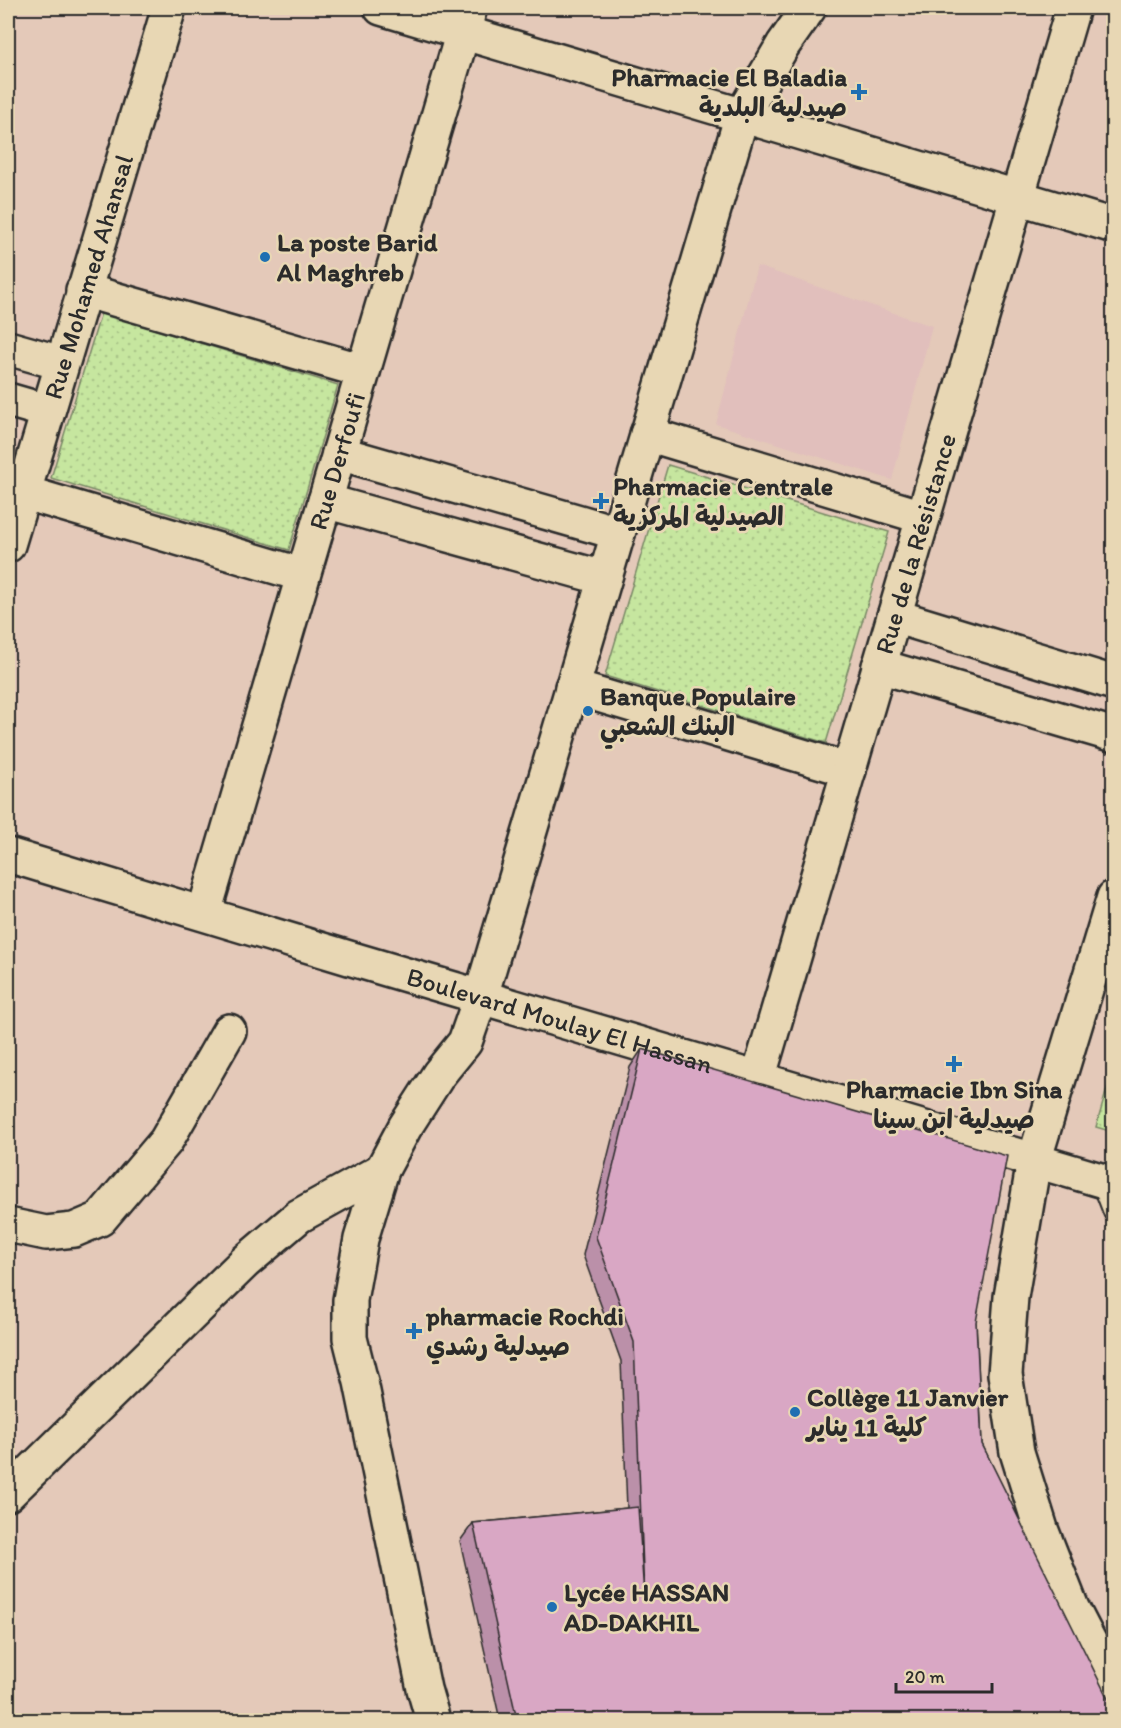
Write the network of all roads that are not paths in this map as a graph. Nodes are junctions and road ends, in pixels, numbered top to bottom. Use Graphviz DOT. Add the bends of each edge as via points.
graph roads {
  1 [pos="169,8"];
  2 [pos="381,8"];
  3 [pos="809,8"];
  4 [pos="1073,8"];
  5 [pos="466,20"];
  6 [pos="742,115"];
  7 [pos="1017,197"];
  8 [pos="1113,226"];
  9 [pos="83,290"];
  10 [pos="8,348"];
  11 [pos="61,363"];
  12 [pos="363,370"];
  13 [pos="8,400"];
  14 [pos="46,411"];
  15 [pos="647,434"];
  16 [pos="339,453"];
  17 [pos="22,492"];
  18 [pos="325,501"];
  19 [pos="923,517"];
  20 [pos="618,533"];
  21 [pos="8,545"];
  22 [pos="303,575"];
  23 [pos="604,578"];
  24 [pos="894,616"];
  25 [pos="879,666"];
  26 [pos="1113,683"];
  27 [pos="572,687"];
  28 [pos="1113,735"];
  29 [pos="849,770"];
  30 [pos="8,855"];
  31 [pos="1113,897"];
  32 [pos="204,914"];
  33 [pos="481,996"];
  34 [pos="229,1030"];
  35 [pos="758,1079"];
  36 [pos="1034,1161"];
  37 [pos="382,1170"];
  38 [pos="1108,1183"];
  39 [pos="1113,1212"];
  40 [pos="8,1225"];
  41 [pos="45,1456"];
  42 [pos="8,1463"];
  43 [pos="8,1494"];
  44 [pos="1113,1689"];
  45 [pos="432,1720"];
  1 -- 9 [label="street, Rue Mohamed Ahansal"];
  2 -- 5 [label="street"];
  3 -- 6 [label="street"];
  4 -- 7 [label="street, Rue de la Résistance"];
  5 -- 6 [label="street"];
  5 -- 12 [label="street, Rue Derfoufi"];
  6 -- 7 [label="street"];
  6 -- 15 [label="street"];
  7 -- 8 [label="street"];
  7 -- 19 [label="street, Rue de la Résistance"];
  9 -- 11 [label="street, Rue Mohamed Ahansal"];
  9 -- 12 [label="street"];
  10 -- 11 [label="street"];
  11 -- 14 [label="street, Rue Mohamed Ahansal"];
  12 -- 16 [label="street, Rue Derfoufi"];
  13 -- 14 [label="street"];
  14 -- 17 [label="street, Rue Mohamed Ahansal"];
  15 -- 19 [label="street"];
  15 -- 20 [label="street"];
  16 -- 18 [label="street, Rue Derfoufi"];
  16 -- 20 [label="street"];
  17 -- 21 [label="street, Rue Mohamed Ahansal"];
  17 -- 22 [label="street"];
  18 -- 22 [label="street, Rue Derfoufi"];
  18 -- 23 [label="street"];
  19 -- 24 [label="street, Rue de la Résistance"];
  20 -- 23 [label="street"];
  22 -- 32 [label="street, Rue Derfoufi"];
  23 -- 27 [label="street"];
  24 -- 25 [label="street, Rue de la Résistance"];
  24 -- 26 [label="street"];
  25 -- 28 [label="street"];
  25 -- 29 [label="street, Rue de la Résistance"];
  27 -- 29 [label="street"];
  27 -- 33 [label="street"];
  29 -- 35 [label="street, Rue de la Résistance"];
  30 -- 32 [label="street, Boulevard Moulay El Hassan"];
  31 -- 36 [label="street"];
  32 -- 33 [label="street, Boulevard Moulay El Hassan"];
  33 -- 35 [label="street, Boulevard Moulay El Hassan"];
  33 -- 37 [label="street" via="465,1042 439,1074"];
  34 -- 40 [label="street" via="166,1141 100,1219 74,1230 46,1233"];
  35 -- 36 [label="street, Boulevard Moulay El Hassan"];
  36 -- 38 [label="street, Boulevard Moulay El Hassan"];
  36 -- 44 [label="street" via="1011,1297 1005,1374 1017,1452 1041,1529 1072,1608"];
  37 -- 41 [label="street" via="299,1216 245,1262"];
  37 -- 45 [label="street" via="355,1264 350,1338"];
  38 -- 39 [label="lane"];
  41 -- 42 [label="street"];
  41 -- 43 [label="street"];
}
